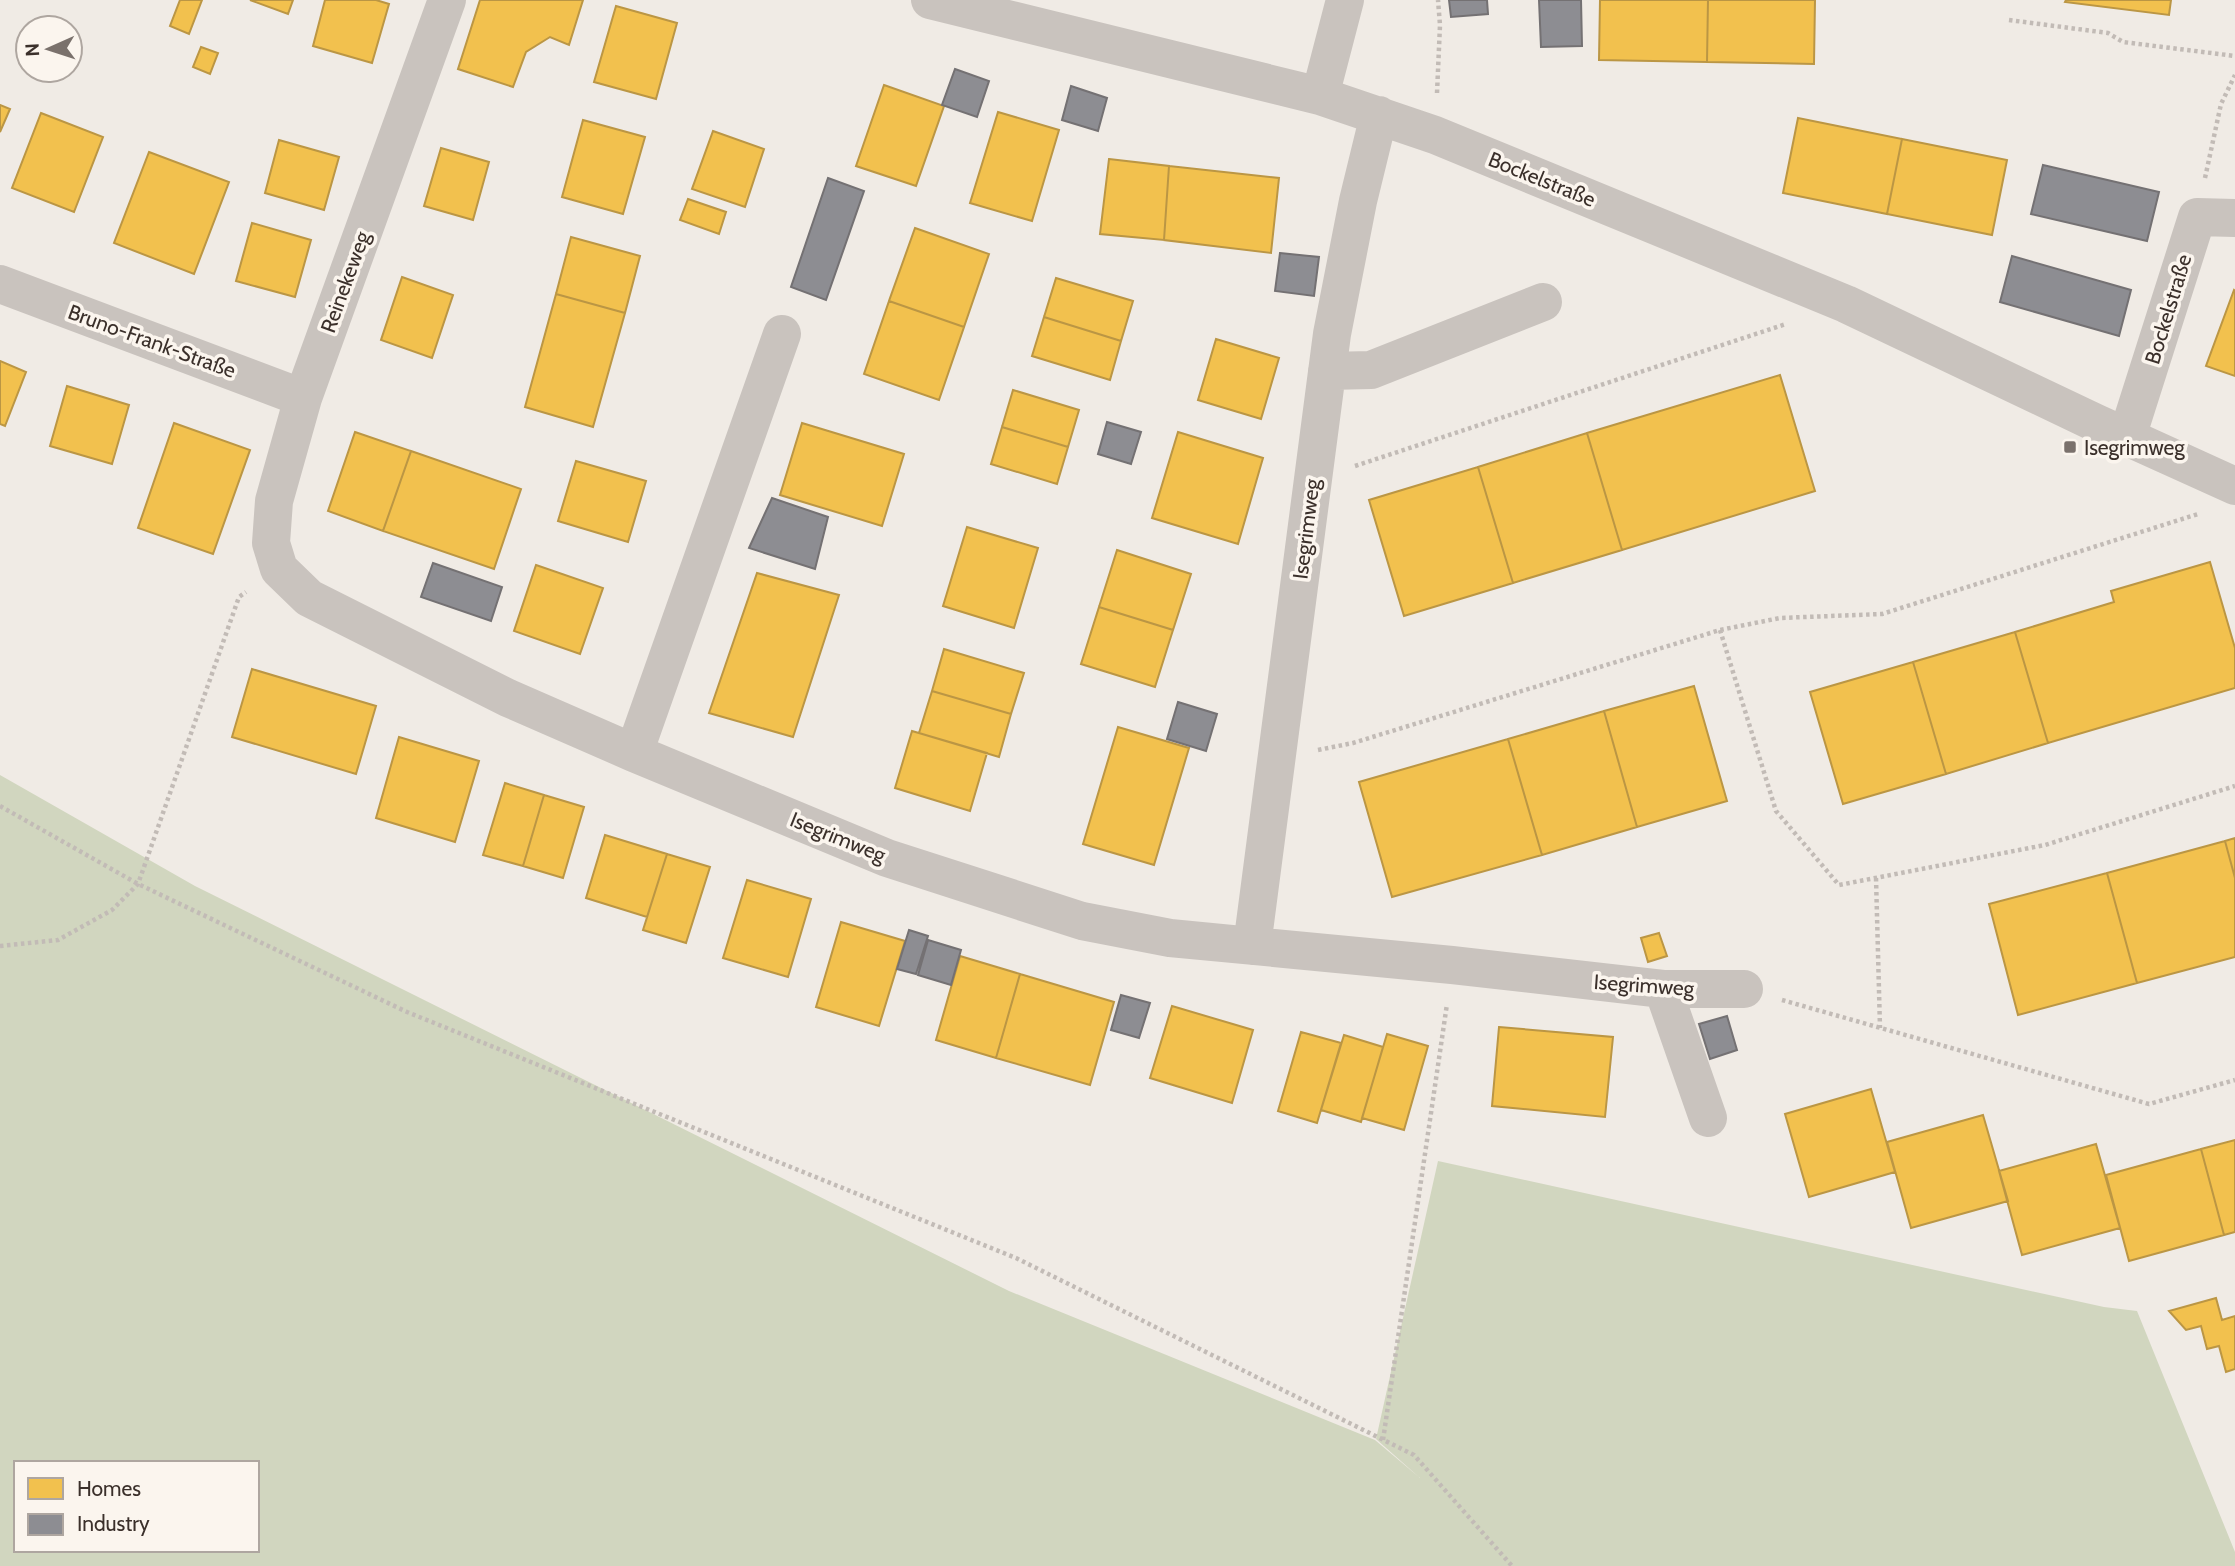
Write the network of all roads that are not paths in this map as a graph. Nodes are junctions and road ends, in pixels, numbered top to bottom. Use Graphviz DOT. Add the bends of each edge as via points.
graph roads {
  1 [pos="447,0"];
  2 [pos="930,0"];
  3 [pos="1345,0"];
  4 [pos="1320,96"];
  5 [pos="1379,115"];
  6 [pos="2235,218"];
  7 [pos="0,284"];
  8 [pos="1543,302"];
  9 [pos="782,334"];
  10 [pos="1327,371"];
  11 [pos="303,398"];
  12 [pos="2127,437"];
  13 [pos="2221,497"];
  14 [pos="279,569"];
  15 [pos="634,753"];
  16 [pos="1252,946"];
  17 [pos="1663,989"];
  18 [pos="1744,989"];
  19 [pos="1709,1118"];
  1 -- 11 [label="street, Reinekeweg"];
  2 -- 4 [label="street, Bockelstraße"];
  3 -- 4 [label="street"];
  4 -- 5 [label="street, Bockelstraße"];
  5 -- 10 [label="street, Isegrimweg"];
  5 -- 12 [label="street, Bockelstraße" via="1846,304"];
  6 -- 12 [label="street, Bockelstraße" via="2196,217"];
  7 -- 11 [label="street, Bruno-Frank-Straße"];
  8 -- 10 [label="street" via="1371,370"];
  9 -- 15 [label="street"];
  10 -- 16 [label="street, Isegrimweg"];
  11 -- 14 [label="street, Reinekeweg" via="274,501 271,543"];
  12 -- 13 [label="street, Bockelstraße"];
  14 -- 15 [label="street, Isegrimweg" via="309,598 508,698"];
  15 -- 16 [label="street, Isegrimweg" via="887,858 1082,921 1170,938"];
  16 -- 17 [label="street, Isegrimweg"];
  17 -- 18 [label="street, Isegrimweg"];
  17 -- 19 [label="street"];
}
